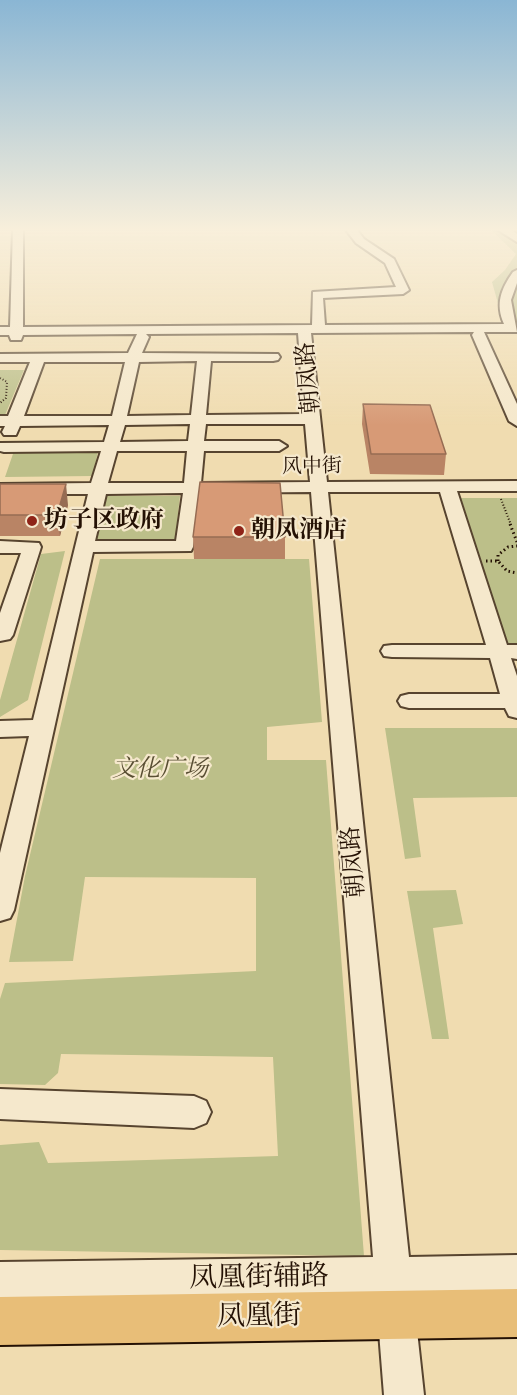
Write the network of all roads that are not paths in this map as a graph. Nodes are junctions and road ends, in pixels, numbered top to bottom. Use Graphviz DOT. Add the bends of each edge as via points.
graph roads {
  1 [pos="18,295"];
  2 [pos="317,295"];
  3 [pos="506,295"];
  4 [pos="0,331"];
  5 [pos="516,331"];
  6 [pos="309,332"];
  7 [pos="15,334"];
  8 [pos="479,335"];
  9 [pos="0,337"];
  10 [pos="142,337"];
  11 [pos="204,357"];
  12 [pos="273,357"];
  13 [pos="0,358"];
  14 [pos="39,358"];
  15 [pos="133,358"];
  16 [pos="119,419"];
  17 [pos="198,419"];
  18 [pos="313,419"];
  19 [pos="7,421"];
  20 [pos="517,421"];
  21 [pos="195,446"];
  22 [pos="279,446"];
  23 [pos="110,447"];
  24 [pos="2,452"];
  25 [pos="447,486"];
  26 [pos="517,486"];
  27 [pos="319,487"];
  28 [pos="0,489"];
  29 [pos="98,489"];
  30 [pos="192,489"];
  31 [pos="84,546"];
  32 [pos="0,547"];
  33 [pos="0,634"];
  34 [pos="392,651"];
  35 [pos="508,652"];
  36 [pos="409,701"];
  37 [pos="516,705"];
  38 [pos="42,728"];
  39 [pos="0,729"];
  40 [pos="0,910"];
  41 [pos="0,1104"];
  42 [pos="194,1112"];
  43 [pos="517,1275"];
  44 [pos="0,1281"];
  45 [pos="394,1296"];
  46 [pos="517,1313"];
  47 [pos="0,1321"];
  48 [pos="404,1395"];
  1 -- 7 [label="street"];
  2 -- 6 [label="street, 朝凤路"];
  3 -- 5 [label="street" via="507,318"];
  4 -- 7 [label="street"];
  5 -- 6 [label="street"];
  5 -- 8 [label="street"];
  6 -- 7 [label="street"];
  6 -- 8 [label="street"];
  6 -- 10 [label="street"];
  6 -- 18 [label="street, 朝凤路"];
  7 -- 9 [label="street"];
  7 -- 10 [label="street"];
  8 -- 20 [label="street"];
  10 -- 15 [label="street"];
  11 -- 12 [label="street"];
  11 -- 15 [label="street"];
  11 -- 17 [label="street"];
  13 -- 14 [label="street"];
  14 -- 15 [label="street"];
  14 -- 19 [label="street"];
  15 -- 16 [label="street"];
  16 -- 17 [label="street"];
  16 -- 19 [label="street"];
  16 -- 23 [label="street"];
  17 -- 18 [label="street"];
  17 -- 21 [label="street"];
  18 -- 27 [label="street, 朝凤路"];
  19 -- 24 [label="street"];
  21 -- 22 [label="street"];
  21 -- 23 [label="street"];
  21 -- 30 [label="street"];
  23 -- 24 [label="street"];
  23 -- 29 [label="street"];
  25 -- 26 [label="street, 风中街"];
  25 -- 27 [label="street, 风中街"];
  25 -- 35 [label="street"];
  27 -- 30 [label="street, 风中街"];
  27 -- 45 [label="street, 朝凤路"];
  28 -- 29 [label="street, 风中街"];
  29 -- 30 [label="street, 风中街"];
  29 -- 31 [label="street"];
  30 -- 31 [label="street" via="184,547"];
  31 -- 38 [label="street"];
  32 -- 33 [label="street" via="32,547"];
  34 -- 35 [label="street"];
  35 -- 37 [label="street"];
  36 -- 37 [label="street"];
  38 -- 39 [label="street"];
  38 -- 40 [label="street"];
  41 -- 42 [label="street"];
  43 -- 45 [label="street, 凤凰街辅路"];
  44 -- 45 [label="street, 凤凰街辅路"];
  45 -- 46 [label="main road, 凤凰街"];
  45 -- 47 [label="main road, 凤凰街"];
  45 -- 48 [label="street, 朝凤路"];
}
